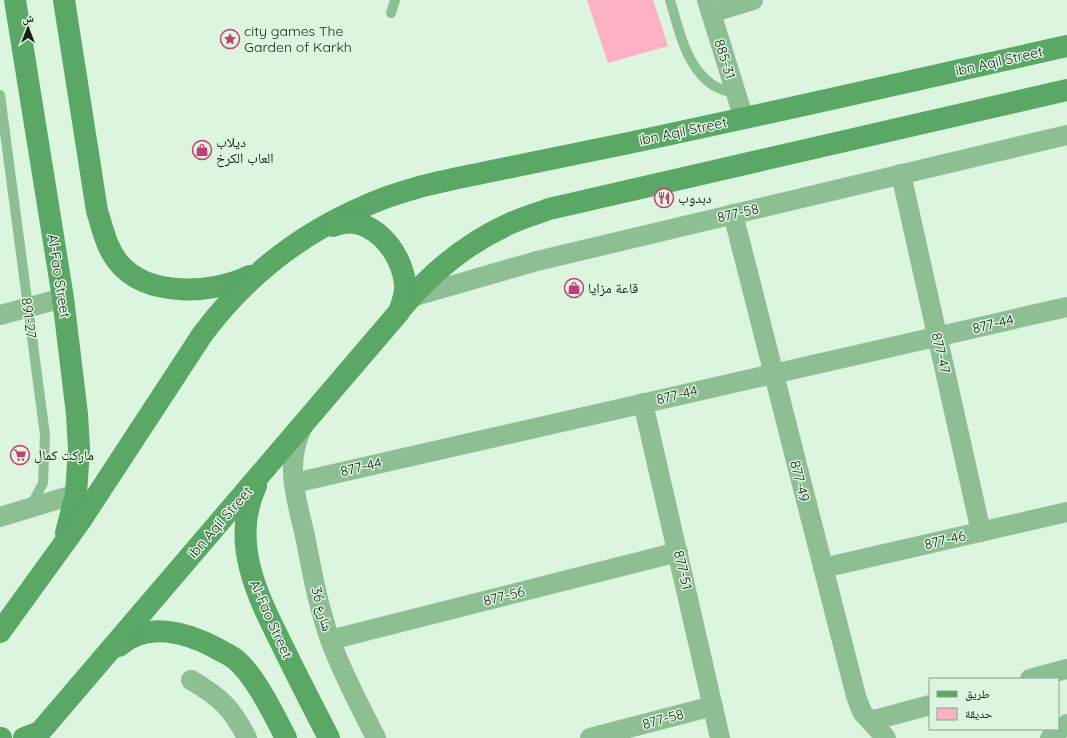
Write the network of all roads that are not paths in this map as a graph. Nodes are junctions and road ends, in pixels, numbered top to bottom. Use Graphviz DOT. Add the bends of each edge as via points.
graph roads {
  1 [pos="15,0"];
  2 [pos="64,0"];
  3 [pos="395,0"];
  4 [pos="670,0"];
  5 [pos="752,0"];
  6 [pos="709,7"];
  7 [pos="391,12"];
  8 [pos="1067,46"];
  9 [pos="1067,90"];
  10 [pos="736,93"];
  11 [pos="0,94"];
  12 [pos="744,118"];
  13 [pos="1067,135"];
  14 [pos="901,174"];
  15 [pos="733,214"];
  16 [pos="306,237"];
  17 [pos="260,271"];
  18 [pos="63,298"];
  19 [pos="405,305"];
  20 [pos="28,307"];
  21 [pos="1065,310"];
  22 [pos="0,315"];
  23 [pos="937,336"];
  24 [pos="773,374"];
  25 [pos="643,403"];
  26 [pos="304,424"];
  27 [pos="264,470"];
  28 [pos="293,478"];
  29 [pos="76,494"];
  30 [pos="30,508"];
  31 [pos="1067,512"];
  32 [pos="0,517"];
  33 [pos="981,532"];
  34 [pos="59,551"];
  35 [pos="678,552"];
  36 [pos="823,568"];
  37 [pos="0,632"];
  38 [pos="330,640"];
  39 [pos="99,662"];
  40 [pos="1067,669"];
  41 [pos="1034,678"];
  42 [pos="191,680"];
  43 [pos="713,706"];
  44 [pos="929,706"];
  45 [pos="871,721"];
  46 [pos="1067,724"];
  47 [pos="32,736"];
  48 [pos="247,738"];
  49 [pos="286,738"];
  50 [pos="329,738"];
  51 [pos="376,738"];
  52 [pos="590,738"];
  53 [pos="720,738"];
  54 [pos="886,738"];
  55 [pos="1050,738"];
  1 -- 18 [label="main road, Al-Fao Street"];
  2 -- 17 [label="main road" via="97,211 107,244 119,263 137,277 160,286 187,290 234,284"];
  3 -- 7 [label="lane"];
  4 -- 10 [label="lane" via="686,50 696,68 711,85 724,92"];
  5 -- 6 [label="street"];
  6 -- 10 [label="street, 885-31"];
  8 -- 12 [label="main road, ibn Aqil Street"];
  9 -- 19 [label="main road, ibn Aqil Street" via="549,209 509,224 471,245 437,271"];
  10 -- 12 [label="street, 885-31"];
  11 -- 20 [label="lane, 891-27"];
  12 -- 16 [label="main road, ibn Aqil Street" via="429,184 367,205 336,219"];
  13 -- 14 [label="street, 877-58"];
  14 -- 15 [label="street, 877-58"];
  14 -- 23 [label="street, 877-47"];
  15 -- 19 [label="street, 877-58" via="523,264"];
  15 -- 24 [label="street, 877-49"];
  16 -- 17 [label="main road, ibn Aqil Street"];
  16 -- 19 [label="main road, ibn Aqil Street" via="337,224 352,222 366,226 379,235 393,252 403,272 406,286"];
  17 -- 34 [label="main road, ibn Aqil Street" via="221,308"];
  18 -- 20 [label="street"];
  18 -- 29 [label="main road, Al-Fao Street" via="79,449"];
  19 -- 26 [label="main road, ibn Aqil Street"];
  20 -- 22 [label="street"];
  20 -- 30 [label="lane, 891-27" via="45,435 43,483"];
  21 -- 23 [label="street, 877-44"];
  23 -- 24 [label="street, 877-44"];
  23 -- 33 [label="street, 877-47"];
  24 -- 25 [label="street, 877-44"];
  24 -- 36 [label="street, 877-49"];
  25 -- 28 [label="street, 877-44"];
  25 -- 35 [label="street, 877-51"];
  26 -- 27 [label="main road, ibn Aqil Street"];
  26 -- 28 [label="street, شارع 36" via="293,454"];
  27 -- 28 [label="street" via="273,464 288,464"];
  27 -- 39 [label="main road, ibn Aqil Street"];
  27 -- 50 [label="main road, Al-Fao Street" via="251,497 246,520 245,540 249,568 261,604"];
  28 -- 38 [label="street, شارع 36" via="320,607"];
  29 -- 30 [label="street"];
  29 -- 34 [label="main road, Al-Fao Street"];
  30 -- 32 [label="street"];
  31 -- 33 [label="street, 877-46"];
  33 -- 36 [label="street, 877-46"];
  34 -- 37 [label="main road, ibn Aqil Street"];
  35 -- 38 [label="street, 877-56"];
  35 -- 43 [label="street, 877-51"];
  36 -- 45 [label="street, 877-49" via="856,696 862,712"];
  38 -- 51 [label="street, شارع 36"];
  39 -- 47 [label="main road, ibn Aqil Street"];
  39 -- 49 [label="main road" via="127,639 152,631 171,632 202,641 235,659 257,685"];
  40 -- 41 [label="street"];
  42 -- 48 [label="street" via="214,693 227,705"];
  43 -- 52 [label="street, 877-58"];
  43 -- 53 [label="street, 877-51"];
  44 -- 45 [label="street"];
  45 -- 54 [label="street, 877-49"];
  46 -- 55 [label="street"];
}
